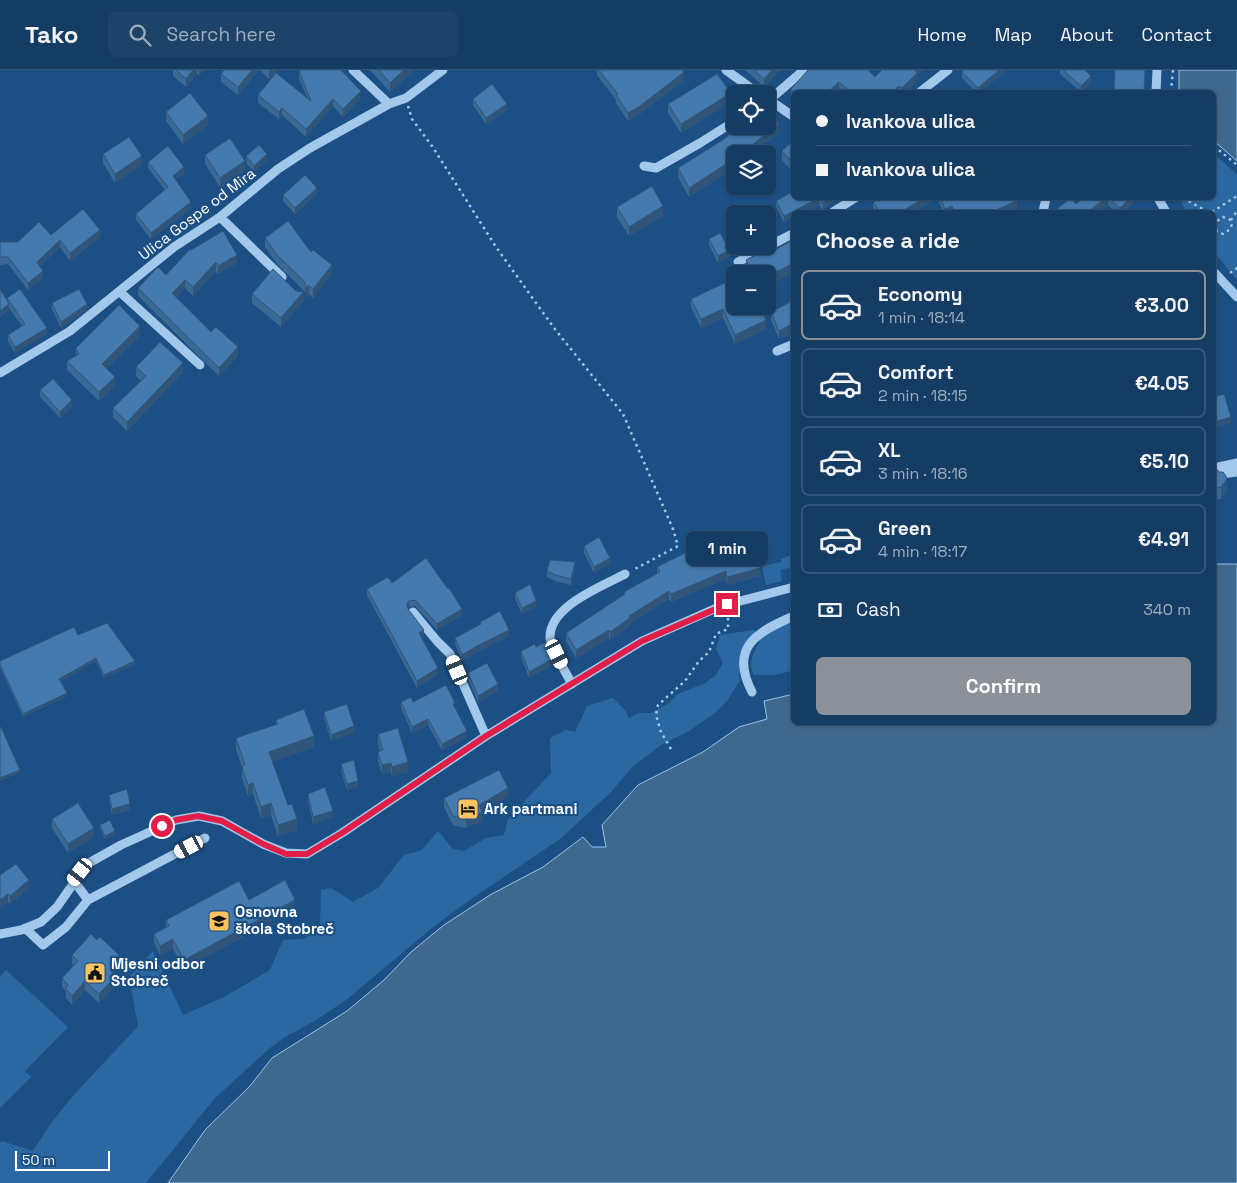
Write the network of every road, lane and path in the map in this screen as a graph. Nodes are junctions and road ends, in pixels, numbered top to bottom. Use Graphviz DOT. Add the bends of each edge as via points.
graph roads {
  1 [pos="353,70"];
  2 [pos="442,70"];
  3 [pos="726,70"];
  4 [pos="804,70"];
  5 [pos="948,70"];
  6 [pos="1158,70"];
  7 [pos="1173,70"];
  8 [pos="747,85"];
  9 [pos="923,90"];
  10 [pos="1156,90"];
  11 [pos="1171,90"];
  12 [pos="776,93"];
  13 [pos="389,104"];
  14 [pos="776,105"];
  15 [pos="791,115"];
  16 [pos="412,119"];
  17 [pos="726,127"];
  18 [pos="1216,148"];
  19 [pos="1237,165"];
  20 [pos="644,166"];
  21 [pos="1237,196"];
  22 [pos="852,200"];
  23 [pos="1187,200"];
  24 [pos="836,210"];
  25 [pos="1205,210"];
  26 [pos="1215,210"];
  27 [pos="1237,212"];
  28 [pos="220,217"];
  29 [pos="1231,220"];
  30 [pos="1216,222"];
  31 [pos="1216,230"];
  32 [pos="791,235"];
  33 [pos="738,262"];
  34 [pos="1216,274"];
  35 [pos="286,282"];
  36 [pos="120,292"];
  37 [pos="1237,297"];
  38 [pos="791,345"];
  39 [pos="777,351"];
  40 [pos="200,365"];
  41 [pos="0,373"];
  42 [pos="1237,463"];
  43 [pos="1216,468"];
  44 [pos="1237,472"];
  45 [pos="1216,475"];
  46 [pos="625,574"];
  47 [pos="791,588"];
  48 [pos="727,604"];
  49 [pos="414,612"];
  50 [pos="791,618"];
  51 [pos="572,684"];
  52 [pos="752,692"];
  53 [pos="486,736"];
  54 [pos="671,749"];
  55 [pos="205,838"];
  56 [pos="74,881"];
  57 [pos="88,900"];
  58 [pos="26,928"];
  59 [pos="0,934"];
  1 -- 13 [label="street"];
  2 -- 13 [label="street, Ulica Gospe od Mira" via="406,98"];
  3 -- 8 [label="street"];
  4 -- 12 [label="street"];
  5 -- 9 [label="street"];
  6 -- 10 [label="street"];
  7 -- 11 [label="path"];
  13 -- 28 [label="street, Ulica Gospe od Mira" via="278,169"];
  14 -- 15 [label="street"];
  16 -- 46 [label="path" via="554,328 623,414 678,546"];
  17 -- 20 [label="street" via="656,168"];
  18 -- 19 [label="path"];
  21 -- 26 [label="path"];
  22 -- 24 [label="street"];
  23 -- 25 [label="path"];
  27 -- 29 [label="path"];
  28 -- 35 [label="street"];
  28 -- 36 [label="street, Ulica Gospe od Mira" via="174,247"];
  29 -- 30 [label="path" via="1223,217"];
  29 -- 31 [label="path" via="1230,230 1224,234"];
  32 -- 33 [label="street"];
  34 -- 37 [label="street"];
  36 -- 40 [label="street"];
  36 -- 41 [label="street, Ulica Gospe od Mira" via="70,332"];
  38 -- 39 [label="street"];
  42 -- 43 [label="street"];
  44 -- 45 [label="street"];
  46 -- 51 [label="street" via="568,605 554,620 550,639"];
  47 -- 48 [label="street"];
  48 -- 51 [label="street" via="642,641"];
  48 -- 54 [label="path" via="728,628 716,634 709,652 685,681 658,705 656,715 661,732"];
  49 -- 53 [label="street" via="450,654"];
  50 -- 52 [label="street" via="762,632 745,654 743,673"];
  51 -- 53 [label="street"];
  53 -- 56 [label="street" via="307,854 286,854 222,821 198,816 176,820 121,845 87,864"];
  55 -- 57 [label="street"];
  56 -- 57 [label="street"];
  56 -- 58 [label="street" via="57,907 40,922"];
  57 -- 58 [label="street" via="66,927 43,945"];
  58 -- 59 [label="street"];
}
